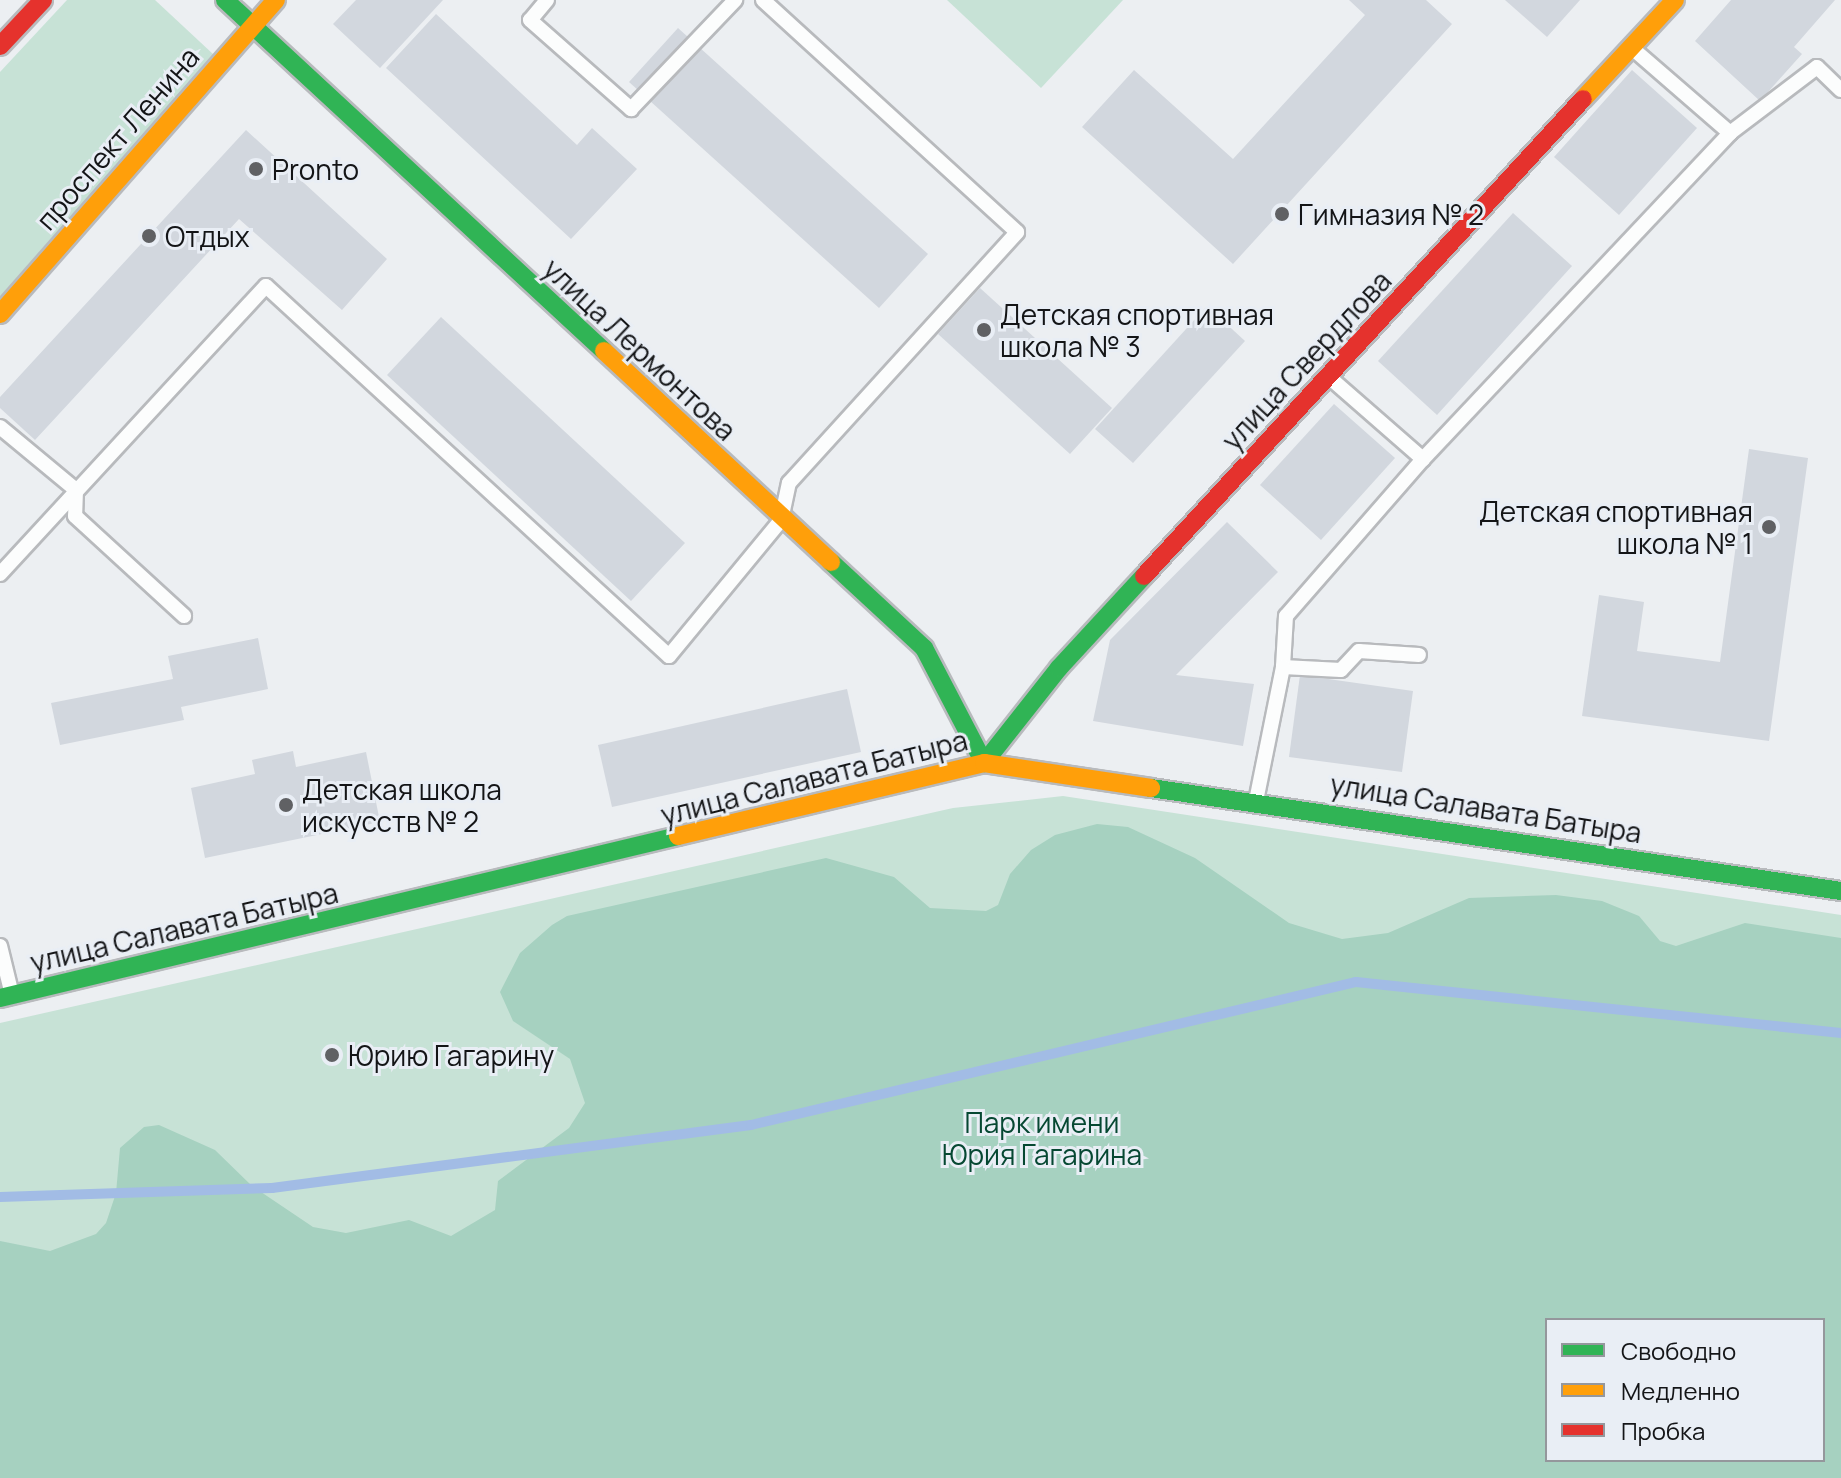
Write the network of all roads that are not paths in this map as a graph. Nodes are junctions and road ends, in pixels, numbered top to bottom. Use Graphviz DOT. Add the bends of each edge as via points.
graph roads {
  1 [pos="43,0"];
  2 [pos="225,0"];
  3 [pos="276,0"];
  4 [pos="547,0"];
  5 [pos="735,0"];
  6 [pos="763,0"];
  7 [pos="1675,0"];
  8 [pos="252,24"];
  9 [pos="0,46"];
  10 [pos="1631,48"];
  11 [pos="1841,90"];
  12 [pos="1730,133"];
  13 [pos="0,314"];
  14 [pos="1328,376"];
  15 [pos="0,427"];
  16 [pos="1423,459"];
  17 [pos="76,490"];
  18 [pos="781,520"];
  19 [pos="0,574"];
  20 [pos="184,616"];
  21 [pos="1419,655"];
  22 [pos="1283,667"];
  23 [pos="984,763"];
  24 [pos="1255,802"];
  25 [pos="1841,891"];
  26 [pos="0,946"];
  27 [pos="6,996"];
  1 -- 9 [label="street"];
  2 -- 8 [label="street, улица Лермонтова"];
  3 -- 8 [label="street, проспект Ленина"];
  4 -- 5 [label="lane" via="530,20 631,109"];
  6 -- 18 [label="lane" via="1017,232 789,483"];
  7 -- 10 [label="street, улица Свердлова"];
  8 -- 13 [label="street, проспект Ленина"];
  8 -- 18 [label="street, улица Лермонтова"];
  10 -- 12 [label="lane"];
  10 -- 14 [label="street, улица Свердлова"];
  11 -- 12 [label="lane" via="1817,67"];
  12 -- 16 [label="lane"];
  14 -- 16 [label="lane"];
  14 -- 23 [label="street, улица Свердлова" via="1059,668"];
  15 -- 17 [label="lane"];
  16 -- 22 [label="lane" via="1286,616"];
  17 -- 18 [label="lane" via="266,286 669,656"];
  17 -- 19 [label="lane"];
  17 -- 20 [label="lane" via="75,516"];
  18 -- 23 [label="street, улица Лермонтова" via="924,648"];
  21 -- 22 [label="lane" via="1359,651 1341,670"];
  22 -- 24 [label="lane"];
  23 -- 24 [label="street, улица Салавата Батыра"];
  23 -- 27 [label="street, улица Салавата Батыра"];
  24 -- 25 [label="street, улица Салавата Батыра"];
  26 -- 27 [label="lane"];
}
